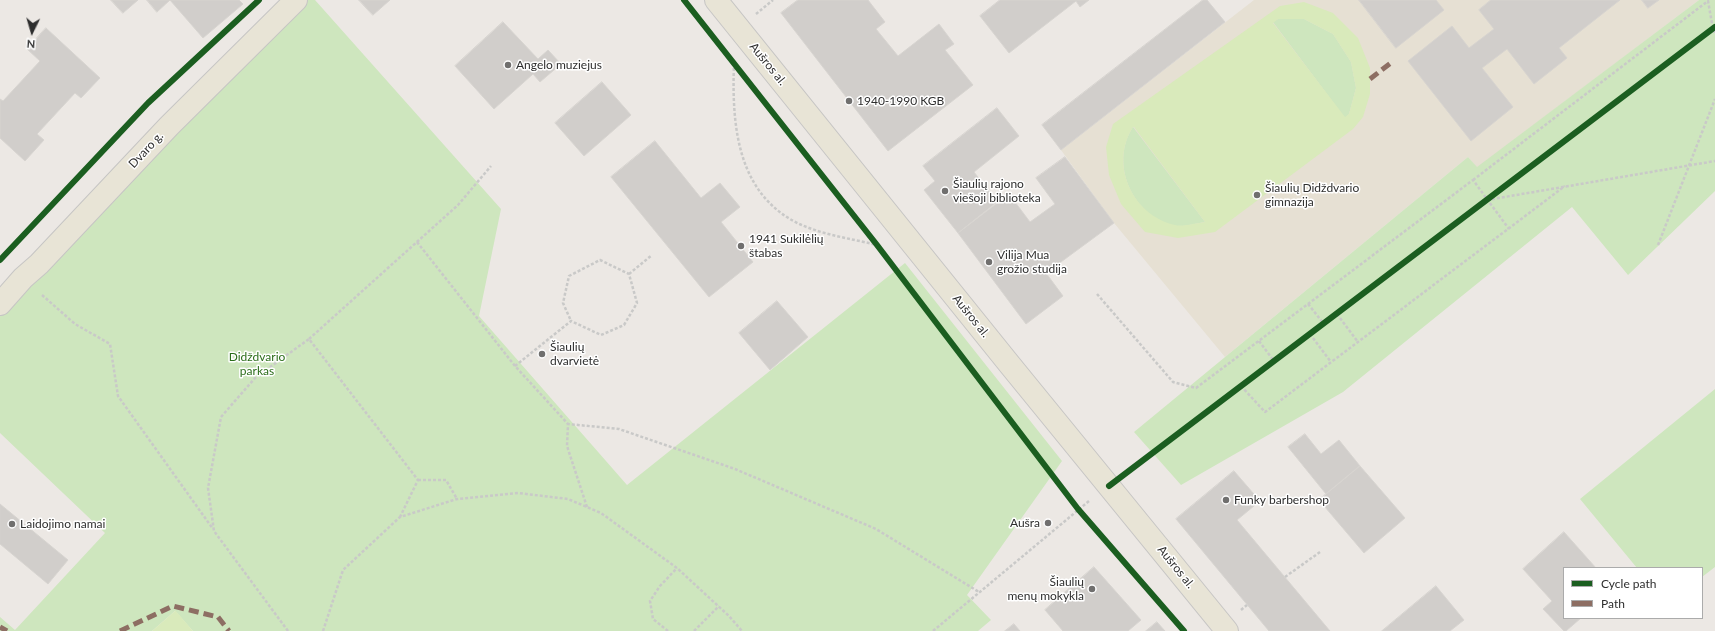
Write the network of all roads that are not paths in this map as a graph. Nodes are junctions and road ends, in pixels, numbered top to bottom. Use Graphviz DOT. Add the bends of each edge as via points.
graph roads {
  1 [pos="296,0"];
  2 [pos="716,0"];
  3 [pos="0,304"];
  4 [pos="1227,631"];
  1 -- 3 [label="main road, Dvaro g." via="169,126"];
  2 -- 4 [label="main road, Aušros al."];
}
